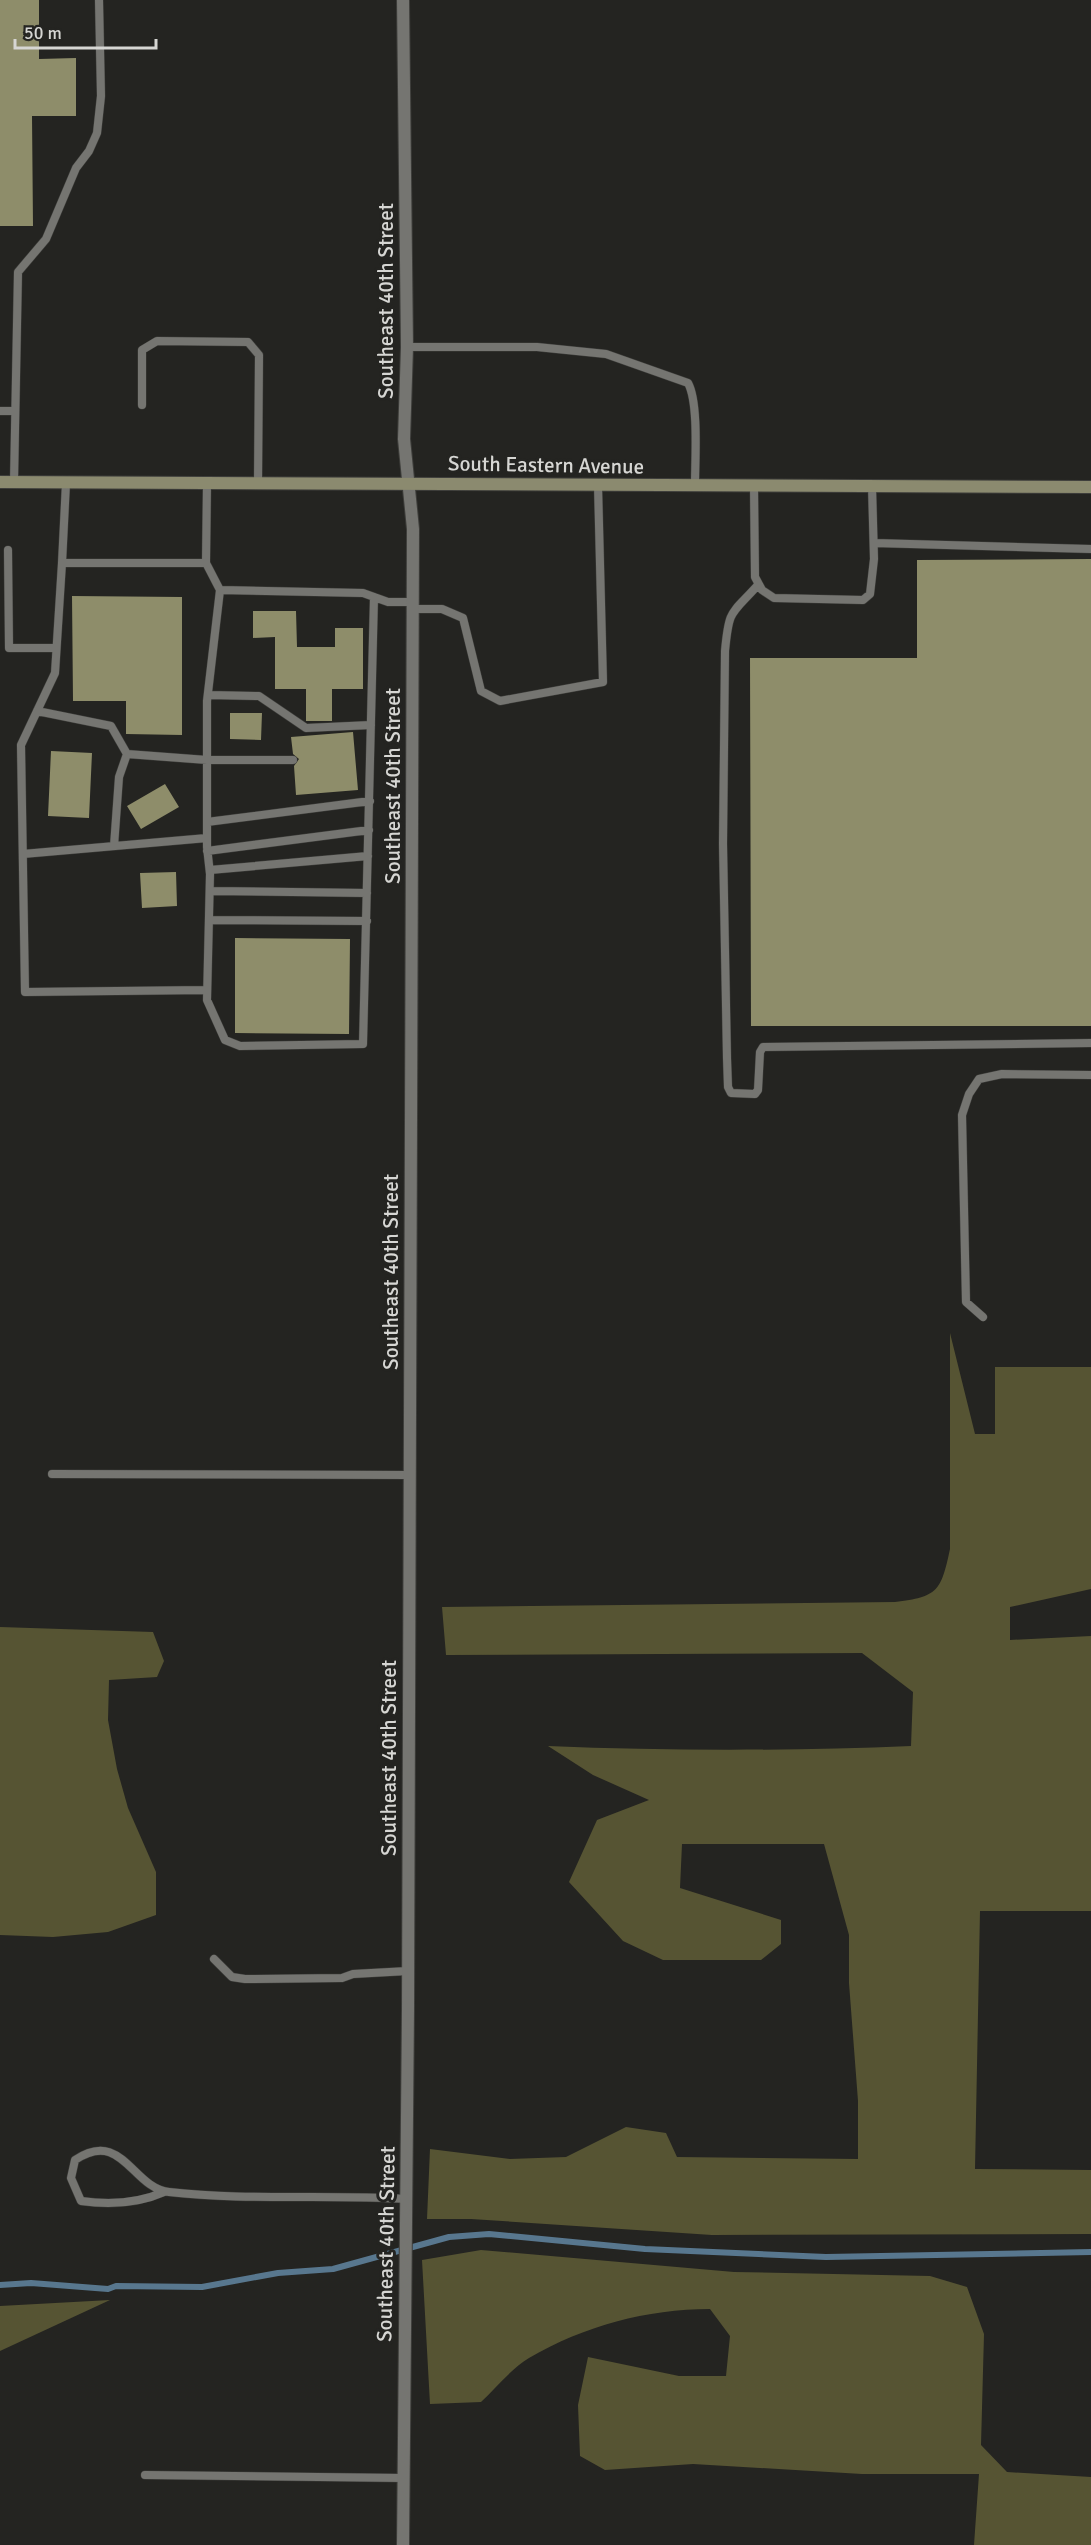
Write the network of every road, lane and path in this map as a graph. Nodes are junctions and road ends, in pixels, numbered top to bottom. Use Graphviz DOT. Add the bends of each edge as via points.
graph roads {
  1 [pos="99,0"];
  2 [pos="404,0"];
  3 [pos="407,347"];
  4 [pos="142,405"];
  5 [pos="0,411"];
  6 [pos="15,411"];
  7 [pos="0,482"];
  8 [pos="14,482"];
  9 [pos="66,483"];
  10 [pos="207,483"];
  11 [pos="409,483"];
  12 [pos="258,484"];
  13 [pos="598,485"];
  14 [pos="695,485"];
  15 [pos="754,486"];
  16 [pos="872,486"];
  17 [pos="1091,487"];
  18 [pos="874,543"];
  19 [pos="1091,549"];
  20 [pos="8,550"];
  21 [pos="62,563"];
  22 [pos="206,563"];
  23 [pos="758,585"];
  24 [pos="219,590"];
  25 [pos="374,597"];
  26 [pos="413,605"];
  27 [pos="56,648"];
  28 [pos="208,695"];
  29 [pos="37,711"];
  30 [pos="371,725"];
  31 [pos="127,754"];
  32 [pos="207,760"];
  33 [pos="293,760"];
  34 [pos="370,801"];
  35 [pos="207,822"];
  36 [pos="369,830"];
  37 [pos="207,838"];
  38 [pos="114,846"];
  39 [pos="207,851"];
  40 [pos="22,854"];
  41 [pos="368,856"];
  42 [pos="210,870"];
  43 [pos="210,891"];
  44 [pos="368,893"];
  45 [pos="209,920"];
  46 [pos="367,921"];
  47 [pos="207,990"];
  48 [pos="1091,1043"];
  49 [pos="1091,1076"];
  50 [pos="983,1317"];
  51 [pos="52,1474"];
  52 [pos="410,1475"];
  53 [pos="214,1959"];
  54 [pos="408,1971"];
  55 [pos="164,2192"];
  56 [pos="406,2199"];
  57 [pos="145,2475"];
  58 [pos="404,2478"];
  59 [pos="403,2545"];
  1 -- 6 [label="lane" via="101,96 97,133 76,168 46,238 18,272"];
  2 -- 3 [label="street, Southeast 40th Street"];
  3 -- 11 [label="street, Southeast 40th Street" via="404,439"];
  3 -- 14 [label="lane" via="537,347 606,354 688,383 692,389 695,428"];
  4 -- 12 [label="lane" via="142,350 157,341 248,342 259,356"];
  5 -- 6 [label="lane"];
  6 -- 8 [label="lane"];
  7 -- 8 [label="main road, South Eastern Avenue"];
  8 -- 9 [label="main road, South Eastern Avenue"];
  9 -- 10 [label="main road, South Eastern Avenue"];
  9 -- 21 [label="lane"];
  10 -- 12 [label="main road, South Eastern Avenue"];
  10 -- 22 [label="lane"];
  11 -- 12 [label="main road, South Eastern Avenue"];
  11 -- 13 [label="main road, South Eastern Avenue"];
  11 -- 26 [label="street, Southeast 40th Street"];
  13 -- 14 [label="main road, South Eastern Avenue"];
  13 -- 26 [label="lane" via="603,682 500,701 481,690 463,618 442,609"];
  14 -- 15 [label="main road, South Eastern Avenue"];
  15 -- 16 [label="main road, South Eastern Avenue"];
  15 -- 23 [label="lane"];
  16 -- 17 [label="main road, South Eastern Avenue"];
  16 -- 18 [label="lane"];
  18 -- 19 [label="lane"];
  18 -- 23 [label="lane" via="870,594 863,600 774,598"];
  20 -- 27 [label="lane" via="9,648"];
  21 -- 22 [label="lane"];
  21 -- 27 [label="lane"];
  22 -- 24 [label="lane"];
  23 -- 48 [label="lane" via="734,609 728,622 725,651 723,844 727,1077 731,1093 755,1094 758,1090 763,1047"];
  24 -- 25 [label="lane" via="363,593"];
  24 -- 28 [label="lane"];
  25 -- 26 [label="lane"];
  25 -- 30 [label="lane"];
  26 -- 52 [label="street, Southeast 40th Street"];
  27 -- 29 [label="lane" via="55,673"];
  28 -- 30 [label="lane" via="259,696 306,728"];
  28 -- 32 [label="lane"];
  29 -- 31 [label="lane" via="111,726"];
  29 -- 40 [label="lane" via="21,745"];
  30 -- 34 [label="lane"];
  31 -- 32 [label="lane"];
  31 -- 38 [label="lane" via="119,777"];
  32 -- 33 [label="lane"];
  32 -- 35 [label="lane"];
  34 -- 35 [label="lane"];
  34 -- 36 [label="lane"];
  35 -- 37 [label="lane"];
  36 -- 39 [label="lane"];
  36 -- 41 [label="lane"];
  37 -- 38 [label="lane"];
  37 -- 39 [label="lane"];
  38 -- 40 [label="lane"];
  39 -- 42 [label="lane"];
  40 -- 47 [label="lane" via="25,992"];
  41 -- 42 [label="lane"];
  41 -- 44 [label="lane"];
  42 -- 43 [label="lane"];
  43 -- 44 [label="lane"];
  43 -- 45 [label="lane"];
  44 -- 46 [label="lane"];
  45 -- 46 [label="lane"];
  45 -- 47 [label="lane"];
  46 -- 47 [label="lane" via="363,1044 240,1046 225,1040 207,1000"];
  49 -- 50 [label="lane" via="1002,1074 979,1079 969,1094 962,1115 966,1302"];
  51 -- 52 [label="lane"];
  52 -- 54 [label="street, Southeast 40th Street"];
  53 -- 54 [label="lane" via="232,1977 245,1979 342,1978"];
  54 -- 56 [label="street, Southeast 40th Street"];
  55 -- 55 [label="lane" via="114,2152 88,2151 75,2160 71,2178 81,2201 104,2204 146,2200"];
  55 -- 56 [label="lane" via="208,2197 345,2195"];
  56 -- 58 [label="street, Southeast 40th Street"];
  57 -- 58 [label="lane"];
  58 -- 59 [label="street, Southeast 40th Street"];
}
